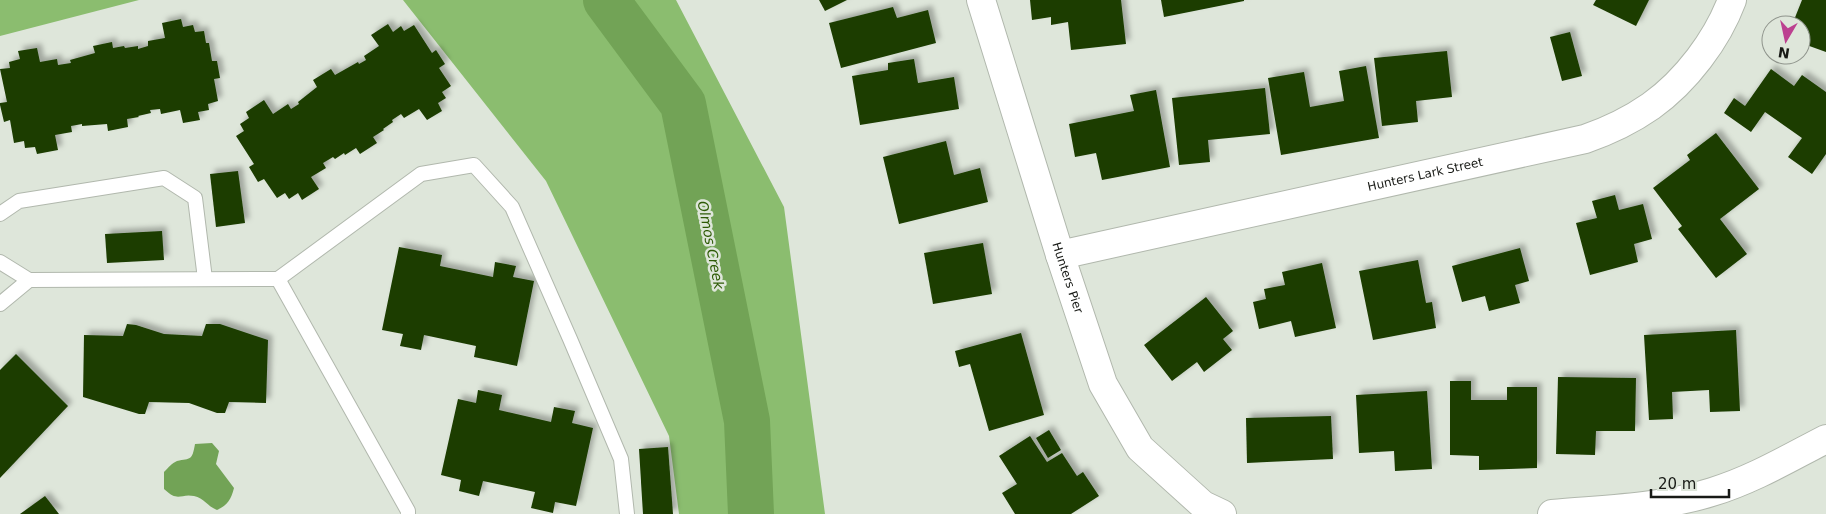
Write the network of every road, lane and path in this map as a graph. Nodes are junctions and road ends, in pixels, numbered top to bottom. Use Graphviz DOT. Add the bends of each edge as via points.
graph roads {
  1 [pos="981,0"];
  2 [pos="1732,0"];
  3 [pos="0,214"];
  4 [pos="1060,255"];
  5 [pos="0,262"];
  6 [pos="205,279"];
  7 [pos="278,279"];
  8 [pos="29,280"];
  9 [pos="0,304"];
  10 [pos="1826,439"];
  11 [pos="408,514"];
  12 [pos="627,514"];
  13 [pos="1222,514"];
  14 [pos="1552,514"];
  1 -- 4 [label="street, Hunters Pier"];
  2 -- 4 [label="street, Hunters Lark Street" via="1716,34 1687,73 1651,106 1585,139"];
  3 -- 6 [label="lane" via="20,202 164,178 195,198"];
  4 -- 13 [label="street, Hunters Pier" via="1103,384 1140,448 1203,504"];
  5 -- 8 [label="lane"];
  6 -- 7 [label="lane"];
  6 -- 8 [label="lane"];
  7 -- 11 [label="lane"];
  7 -- 12 [label="lane" via="421,174 474,165 512,207 620,459"];
  8 -- 9 [label="lane"];
  10 -- 14 [label="street" via="1750,479 1712,492 1672,502"];
}
